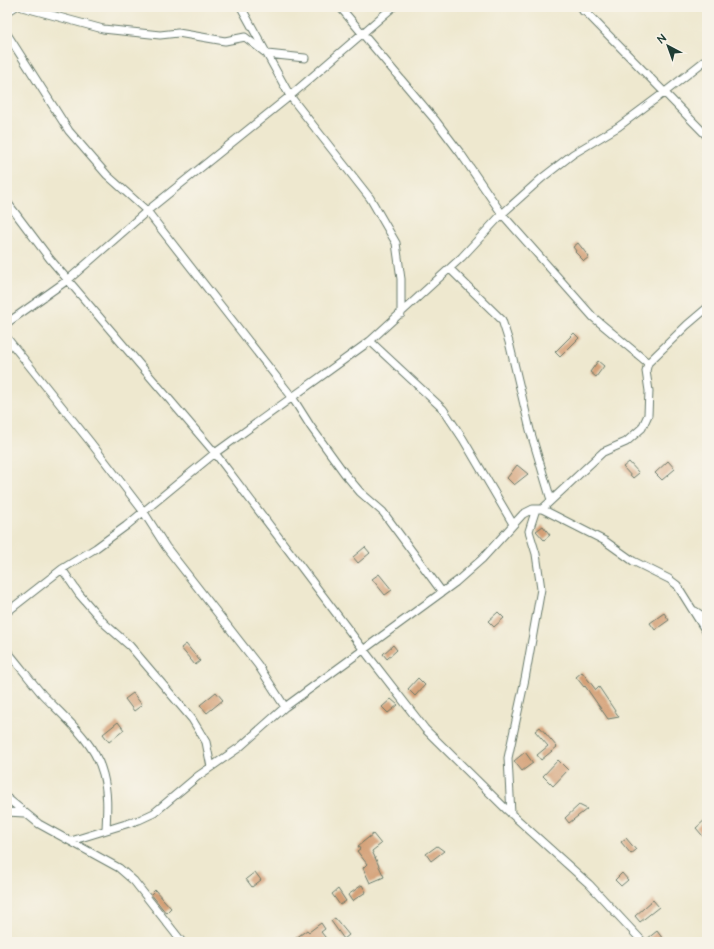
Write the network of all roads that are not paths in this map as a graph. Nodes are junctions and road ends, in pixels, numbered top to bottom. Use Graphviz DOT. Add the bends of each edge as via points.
graph roads {
  1 [pos="15,7"];
  2 [pos="22,7"];
  3 [pos="241,7"];
  4 [pos="340,7"];
  5 [pos="394,7"];
  6 [pos="593,7"];
  7 [pos="582,9"];
  8 [pos="7,12"];
  9 [pos="7,34"];
  10 [pos="362,34"];
  11 [pos="267,54"];
  12 [pos="305,58"];
  13 [pos="707,59"];
  14 [pos="665,92"];
  15 [pos="290,96"];
  16 [pos="707,136"];
  17 [pos="7,202"];
  18 [pos="147,211"];
  19 [pos="502,214"];
  20 [pos="450,269"];
  21 [pos="69,279"];
  22 [pos="707,308"];
  23 [pos="401,314"];
  24 [pos="7,323"];
  25 [pos="7,338"];
  26 [pos="370,341"];
  27 [pos="648,363"];
  28 [pos="292,397"];
  29 [pos="215,453"];
  30 [pos="551,500"];
  31 [pos="539,509"];
  32 [pos="143,511"];
  33 [pos="513,524"];
  34 [pos="62,569"];
  35 [pos="442,592"];
  36 [pos="688,604"];
  37 [pos="7,612"];
  38 [pos="707,619"];
  39 [pos="707,633"];
  40 [pos="363,649"];
  41 [pos="7,651"];
  42 [pos="284,707"];
  43 [pos="211,767"];
  44 [pos="7,798"];
  45 [pos="7,812"];
  46 [pos="24,813"];
  47 [pos="511,814"];
  48 [pos="106,829"];
  49 [pos="71,841"];
  50 [pos="182,942"];
  51 [pos="643,942"];
  1 -- 8 [label="street"];
  2 -- 11 [label="street" via="103,29 178,33 225,41 244,37"];
  3 -- 11 [label="street"];
  4 -- 10 [label="street"];
  5 -- 10 [label="street"];
  6 -- 7 [label="street"];
  7 -- 14 [label="street"];
  9 -- 18 [label="street" via="69,131 107,175"];
  10 -- 15 [label="street"];
  10 -- 19 [label="street" via="444,132"];
  11 -- 12 [label="street"];
  11 -- 15 [label="street"];
  13 -- 14 [label="street"];
  14 -- 16 [label="street"];
  14 -- 19 [label="street" via="618,126 572,154"];
  15 -- 18 [label="street"];
  15 -- 23 [label="street" via="370,198 396,243 402,279"];
  17 -- 21 [label="street" via="50,259"];
  18 -- 21 [label="street"];
  18 -- 28 [label="street"];
  19 -- 20 [label="street"];
  19 -- 27 [label="street" via="592,317"];
  20 -- 23 [label="street"];
  20 -- 30 [label="street" via="502,320"];
  21 -- 24 [label="street"];
  21 -- 29 [label="street"];
  22 -- 27 [label="street"];
  23 -- 26 [label="street"];
  25 -- 32 [label="street"];
  26 -- 28 [label="street"];
  26 -- 33 [label="street" via="442,409 463,439"];
  27 -- 30 [label="street" via="648,415 642,428 626,442 604,452"];
  28 -- 29 [label="street"];
  28 -- 35 [label="street" via="345,474 360,492 383,512"];
  29 -- 32 [label="street"];
  29 -- 40 [label="street"];
  30 -- 31 [label="street"];
  31 -- 33 [label="street" via="523,514"];
  31 -- 36 [label="street" via="605,541 633,561 669,579 677,585"];
  31 -- 47 [label="street" via="529,531 536,554 541,589 508,758"];
  32 -- 34 [label="street" via="96,548"];
  32 -- 42 [label="street" via="166,547 258,665"];
  33 -- 35 [label="street" via="471,570"];
  34 -- 37 [label="street"];
  34 -- 43 [label="street" via="79,594 130,646 192,719 206,742"];
  35 -- 40 [label="street"];
  36 -- 38 [label="street"];
  36 -- 39 [label="street"];
  40 -- 42 [label="street"];
  40 -- 47 [label="street" via="425,728"];
  41 -- 48 [label="street" via="94,753 103,773 108,796"];
  42 -- 43 [label="street" via="240,747"];
  43 -- 48 [label="street" via="154,813"];
  44 -- 46 [label="street"];
  45 -- 46 [label="street"];
  46 -- 49 [label="street" via="38,824"];
  47 -- 51 [label="street" via="590,884"];
  48 -- 49 [label="street"];
  49 -- 50 [label="street" via="119,868 129,877"];
}
